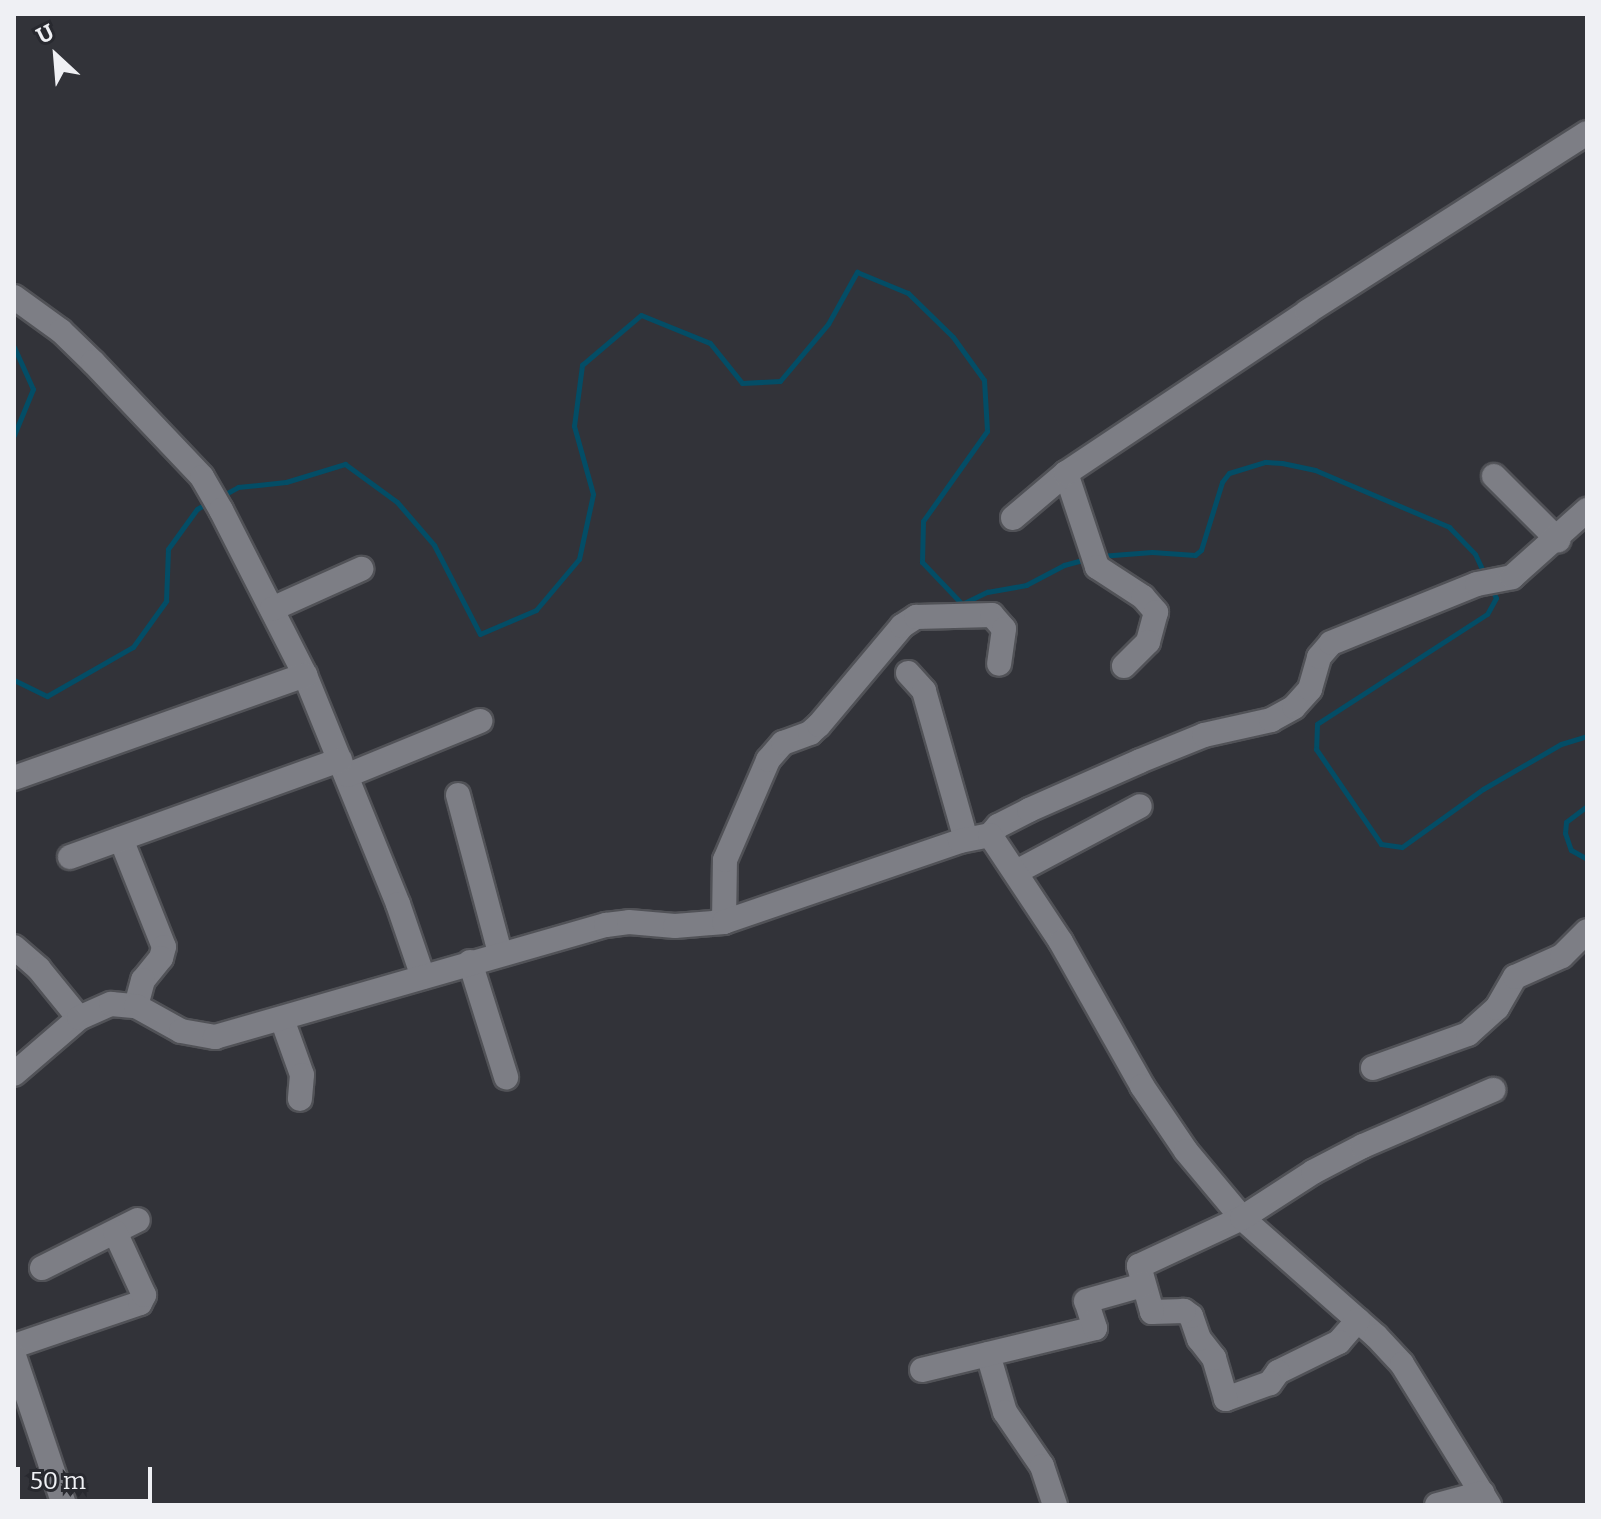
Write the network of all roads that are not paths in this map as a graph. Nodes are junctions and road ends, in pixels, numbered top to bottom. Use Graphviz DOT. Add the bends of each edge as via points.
graph roads {
  1 [pos="1587,133"];
  2 [pos="14,297"];
  3 [pos="1066,473"];
  4 [pos="1494,476"];
  5 [pos="1587,510"];
  6 [pos="1013,518"];
  7 [pos="1558,540"];
  8 [pos="361,569"];
  9 [pos="272,609"];
  10 [pos="999,664"];
  11 [pos="1124,666"];
  12 [pos="908,673"];
  13 [pos="305,675"];
  14 [pos="480,721"];
  15 [pos="344,768"];
  16 [pos="14,778"];
  17 [pos="458,795"];
  18 [pos="1140,806"];
  19 [pos="978,837"];
  20 [pos="121,839"];
  21 [pos="70,857"];
  22 [pos="1016,872"];
  23 [pos="724,922"];
  24 [pos="1587,931"];
  25 [pos="14,947"];
  26 [pos="500,953"];
  27 [pos="470,962"];
  28 [pos="423,977"];
  29 [pos="130,1005"];
  30 [pos="79,1018"];
  31 [pos="282,1019"];
  32 [pos="1373,1068"];
  33 [pos="14,1074"];
  34 [pos="506,1077"];
  35 [pos="1493,1090"];
  36 [pos="300,1099"];
  37 [pos="1242,1218"];
  38 [pos="138,1220"];
  39 [pos="115,1232"];
  40 [pos="42,1268"];
  41 [pos="1143,1285"];
  42 [pos="1358,1320"];
  43 [pos="14,1346"];
  44 [pos="988,1354"];
  45 [pos="16,1368"];
  46 [pos="922,1370"];
  47 [pos="1485,1499"];
  48 [pos="64,1505"];
  49 [pos="1055,1505"];
  50 [pos="1437,1505"];
  1 -- 3 [label="street"];
  2 -- 9 [label="street" via="61,331 202,477"];
  3 -- 6 [label="street"];
  3 -- 11 [label="street" via="1099,570 1143,597 1156,612 1148,642"];
  4 -- 7 [label="street"];
  5 -- 7 [label="street"];
  7 -- 19 [label="street" via="1521,572 1331,643 1319,657 1310,689 1294,707 1271,720 1204,735"];
  8 -- 9 [label="street"];
  9 -- 13 [label="street"];
  10 -- 23 [label="street" via="1004,629 992,615 916,617 902,626 819,725 783,743 768,760 725,860"];
  12 -- 19 [label="street" via="924,691"];
  13 -- 15 [label="street"];
  13 -- 16 [label="street"];
  14 -- 15 [label="street"];
  15 -- 20 [label="street"];
  15 -- 28 [label="street"];
  17 -- 26 [label="street"];
  18 -- 22 [label="street"];
  19 -- 22 [label="street"];
  19 -- 23 [label="street"];
  20 -- 21 [label="street"];
  20 -- 29 [label="street" via="164,947"];
  22 -- 37 [label="street" via="1167,1127"];
  23 -- 26 [label="street" via="606,925"];
  24 -- 32 [label="street" via="1562,956 1515,977 1497,1008 1468,1034"];
  25 -- 30 [label="street"];
  26 -- 27 [label="street"];
  27 -- 28 [label="street"];
  27 -- 34 [label="street"];
  28 -- 31 [label="street"];
  29 -- 30 [label="street" via="103,1006"];
  29 -- 31 [label="street" via="199,1037"];
  30 -- 33 [label="street"];
  31 -- 36 [label="street" via="302,1075"];
  35 -- 37 [label="street" via="1325,1165"];
  37 -- 41 [label="street" via="1142,1262 1138,1272"];
  37 -- 42 [label="street"];
  38 -- 39 [label="street"];
  39 -- 40 [label="street"];
  39 -- 43 [label="street" via="144,1295 140,1303"];
  41 -- 42 [label="street" via="1152,1312 1184,1311 1191,1316 1199,1339 1214,1358 1226,1399 1270,1383 1278,1372 1339,1342"];
  41 -- 44 [label="street" via="1086,1301 1095,1328"];
  42 -- 47 [label="street" via="1402,1364"];
  44 -- 46 [label="street"];
  44 -- 49 [label="street" via="1005,1412 1046,1473"];
  45 -- 48 [label="street"];
  47 -- 50 [label="street"];
}
